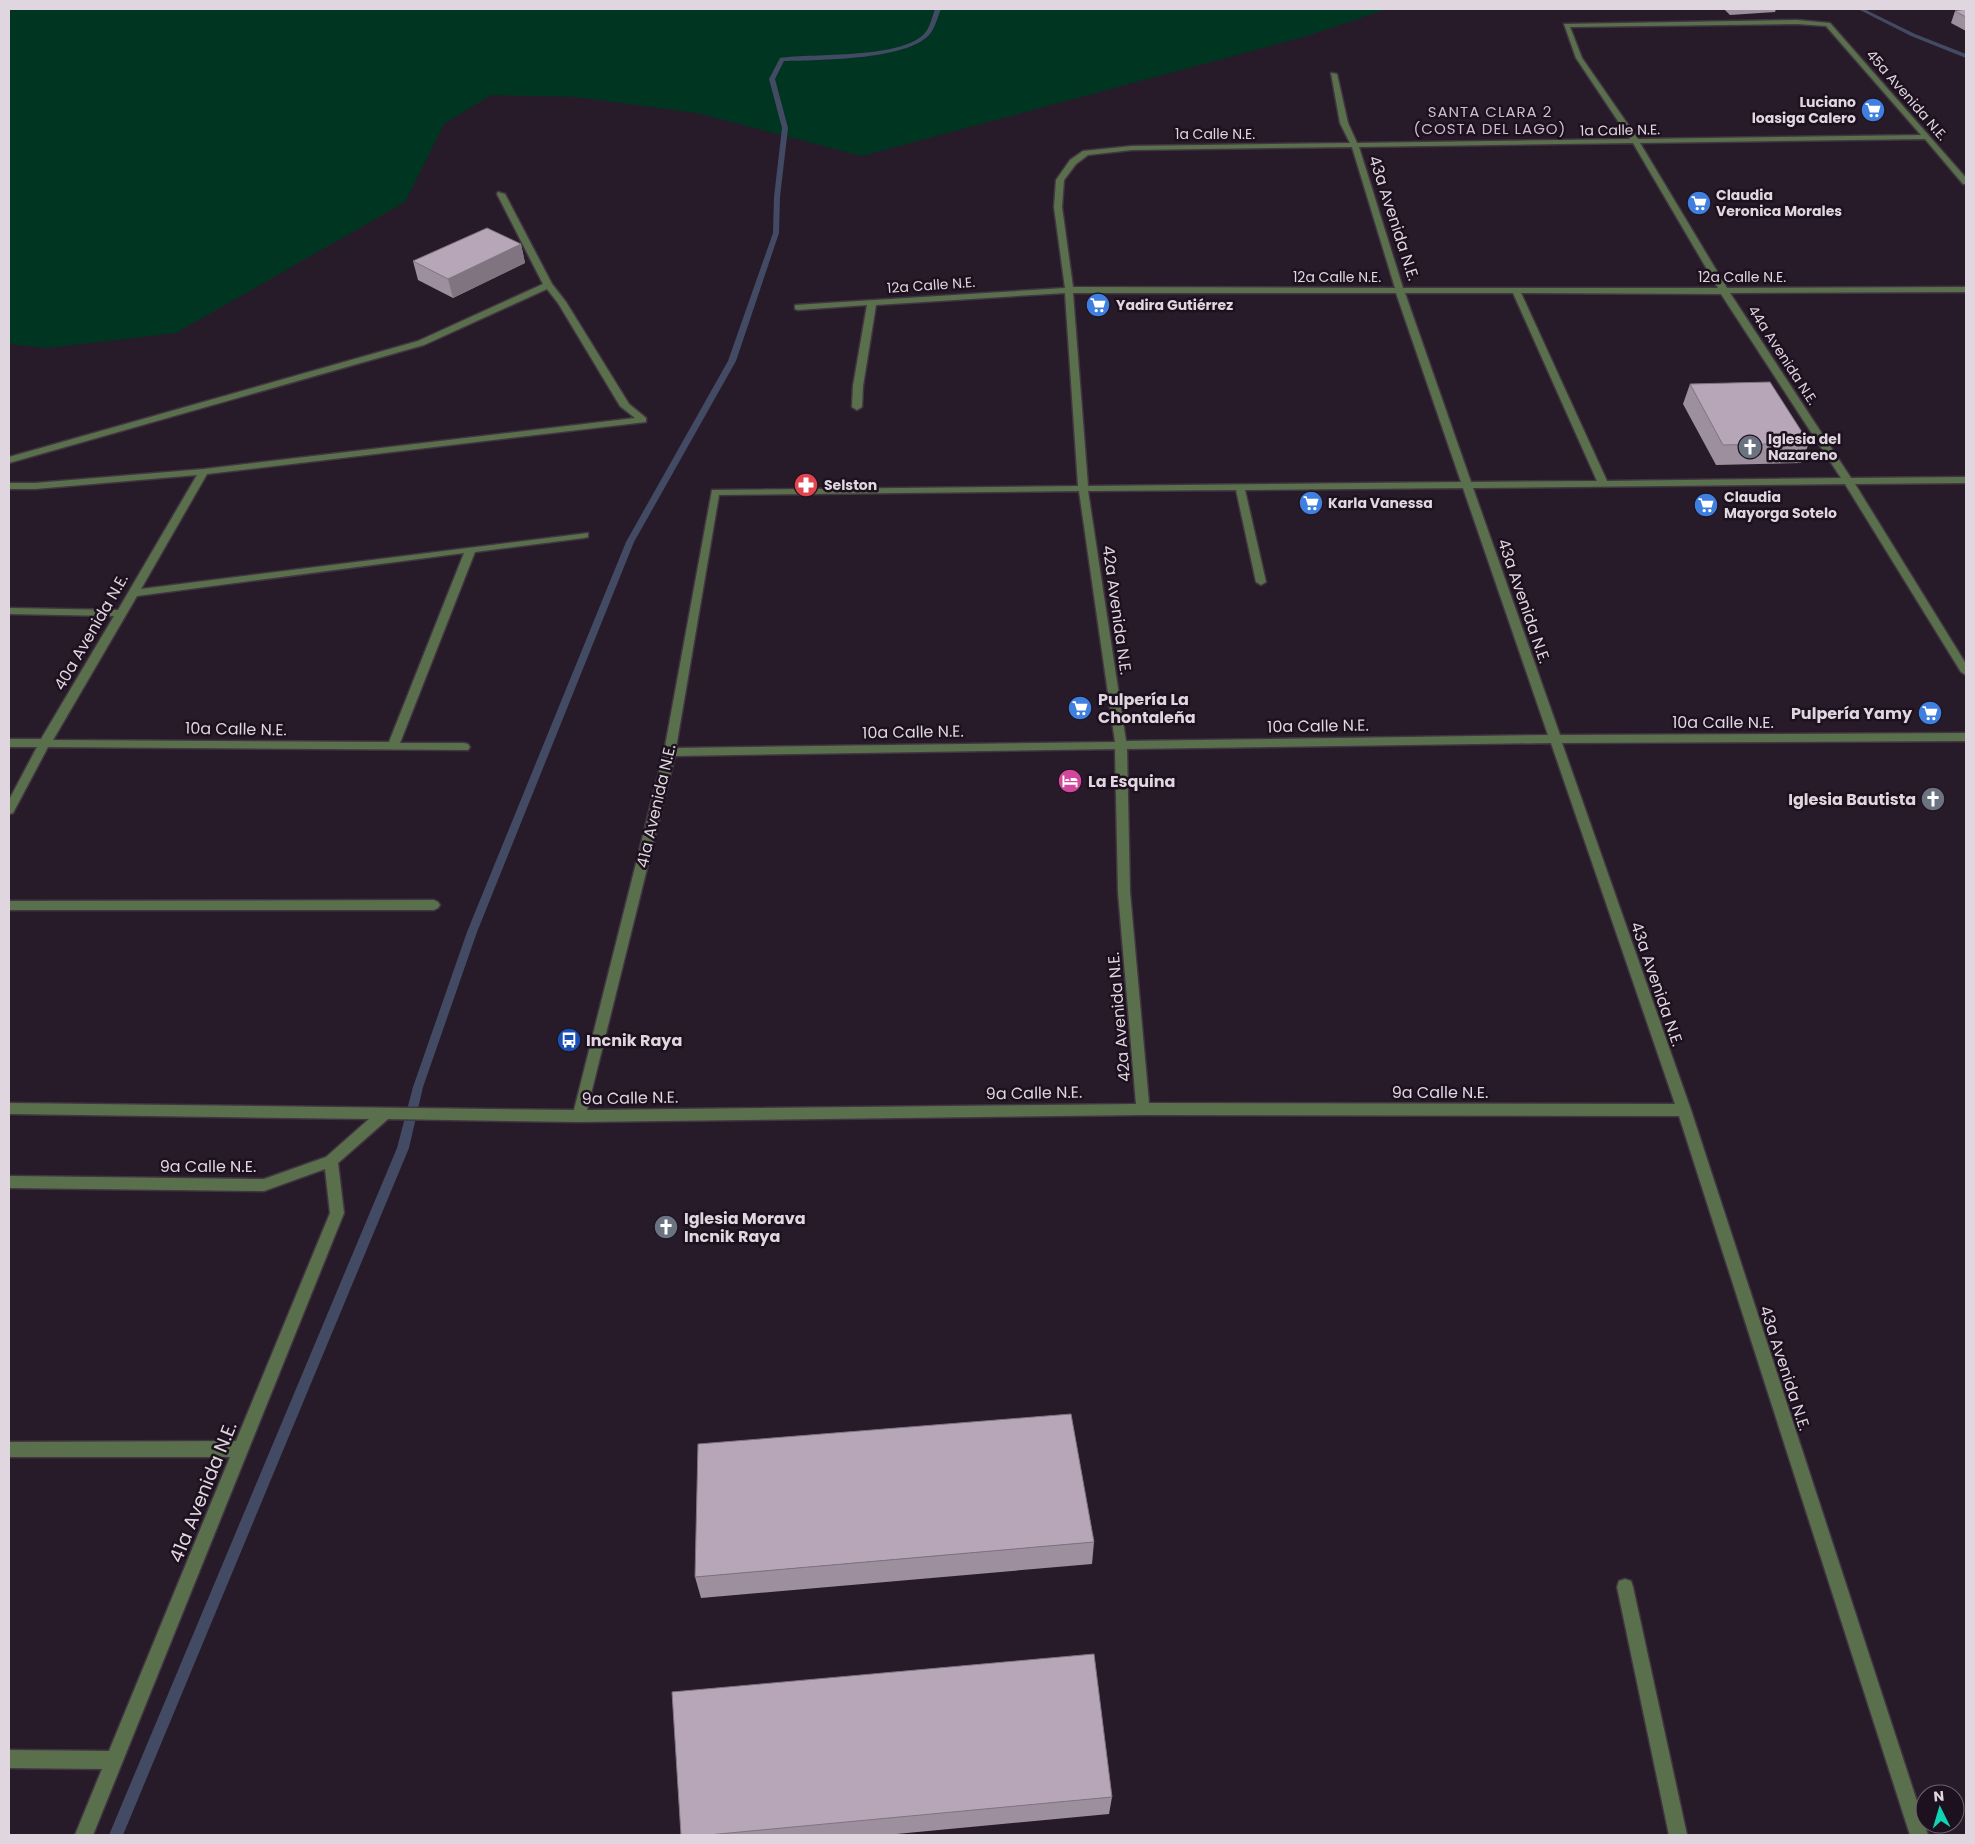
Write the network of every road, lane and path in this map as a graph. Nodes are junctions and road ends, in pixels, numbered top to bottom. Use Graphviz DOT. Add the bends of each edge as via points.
graph roads {
  1 [pos="1566,25"];
  2 [pos="1333,74"];
  3 [pos="1927,137"];
  4 [pos="1636,142"];
  5 [pos="1355,146"];
  6 [pos="1966,182"];
  7 [pos="501,194"];
  8 [pos="1058,207"];
  9 [pos="548,285"];
  10 [pos="1966,289"];
  11 [pos="1070,290"];
  12 [pos="1400,291"];
  13 [pos="1516,291"];
  14 [pos="1724,291"];
  15 [pos="872,302"];
  16 [pos="798,307"];
  17 [pos="857,407"];
  18 [pos="9,460"];
  19 [pos="204,472"];
  20 [pos="1966,480"];
  21 [pos="1848,481"];
  22 [pos="1603,483"];
  23 [pos="1466,485"];
  24 [pos="9,486"];
  25 [pos="1240,487"];
  26 [pos="1083,488"];
  27 [pos="584,535"];
  28 [pos="471,549"];
  29 [pos="1262,582"];
  30 [pos="133,592"];
  31 [pos="9,611"];
  32 [pos="122,612"];
  33 [pos="1966,672"];
  34 [pos="1966,737"];
  35 [pos="1555,739"];
  36 [pos="9,743"];
  37 [pos="45,743"];
  38 [pos="1121,745"];
  39 [pos="393,746"];
  40 [pos="464,747"];
  41 [pos="670,752"];
  42 [pos="9,810"];
  43 [pos="434,905"];
  44 [pos="9,906"];
  45 [pos="9,1108"];
  46 [pos="1143,1108"];
  47 [pos="1684,1110"];
  48 [pos="390,1113"];
  49 [pos="579,1116"];
  50 [pos="331,1161"];
  51 [pos="9,1182"];
  52 [pos="9,1449"];
  53 [pos="242,1449"];
  54 [pos="1625,1587"];
  55 [pos="9,1760"];
  56 [pos="116,1760"];
  57 [pos="84,1835"];
  58 [pos="1678,1835"];
  59 [pos="1919,1835"];
  1 -- 3 [label="street, 45a Avenida N.E." via="1828,24"];
  1 -- 4 [label="street, 44a Avenida N.E." via="1579,58"];
  2 -- 5 [label="street, 43a Avenida N.E." via="1344,123"];
  3 -- 4 [label="street, 1a Calle N.E."];
  3 -- 6 [label="street, 45a Avenida N.E."];
  4 -- 5 [label="street, 1a Calle N.E."];
  4 -- 14 [label="street, 44a Avenida N.E."];
  5 -- 8 [label="street, 1a Calle N.E." via="1132,148 1086,153 1073,162 1060,180"];
  5 -- 12 [label="street, 43a Avenida N.E."];
  7 -- 9 [label="street"];
  8 -- 11 [label="street, 42a Avenida N.E."];
  9 -- 18 [label="street" via="421,343"];
  9 -- 19 [label="street" via="562,302 625,406 643,420"];
  10 -- 14 [label="street, 12a Calle N.E."];
  11 -- 12 [label="street, 12a Calle N.E."];
  11 -- 15 [label="street, 12a Calle N.E."];
  11 -- 26 [label="street, 42a Avenida N.E."];
  12 -- 13 [label="street, 12a Calle N.E."];
  12 -- 23 [label="street, 43a Avenida N.E."];
  13 -- 14 [label="street, 12a Calle N.E."];
  13 -- 22 [label="street"];
  14 -- 21 [label="street, 44a Avenida N.E."];
  15 -- 16 [label="street, 12a Calle N.E."];
  15 -- 17 [label="street"];
  19 -- 24 [label="street"];
  19 -- 30 [label="street, 40a Avenida N.E."];
  20 -- 21 [label="street"];
  21 -- 22 [label="street"];
  21 -- 33 [label="street, 44a Avenida N.E."];
  22 -- 23 [label="street"];
  23 -- 25 [label="street"];
  23 -- 35 [label="street, 43a Avenida N.E."];
  25 -- 26 [label="street"];
  25 -- 29 [label="street"];
  26 -- 38 [label="street, 42a Avenida N.E."];
  26 -- 41 [label="street, 41a Avenida N.E." via="715,492"];
  27 -- 28 [label="street"];
  28 -- 30 [label="street"];
  28 -- 39 [label="street"];
  30 -- 32 [label="street, 40a Avenida N.E."];
  31 -- 32 [label="street"];
  32 -- 37 [label="street, 40a Avenida N.E."];
  34 -- 35 [label="street, 10a Calle N.E."];
  35 -- 38 [label="street, 10a Calle N.E."];
  35 -- 47 [label="street, 43a Avenida N.E."];
  36 -- 37 [label="street, 10a Calle N.E."];
  37 -- 39 [label="street, 10a Calle N.E."];
  37 -- 42 [label="street, 40a Avenida N.E."];
  38 -- 41 [label="street, 10a Calle N.E."];
  38 -- 46 [label="street, 42a Avenida N.E." via="1124,892"];
  39 -- 40 [label="street, 10a Calle N.E."];
  41 -- 49 [label="street, 41a Avenida N.E."];
  43 -- 44 [label="street"];
  45 -- 48 [label="street, 9a Calle N.E."];
  46 -- 47 [label="street, 9a Calle N.E."];
  46 -- 49 [label="street, 9a Calle N.E."];
  47 -- 59 [label="street, 43a Avenida N.E."];
  48 -- 49 [label="street, 9a Calle N.E."];
  48 -- 50 [label="street, 9a Calle N.E."];
  50 -- 51 [label="street, 9a Calle N.E." via="264,1184"];
  50 -- 53 [label="street, 41a Avenida N.E." via="337,1213"];
  52 -- 53 [label="street"];
  53 -- 56 [label="street, 41a Avenida N.E."];
  54 -- 58 [label="street"];
  55 -- 56 [label="street"];
  56 -- 57 [label="street, 41a Avenida N.E."];
}
